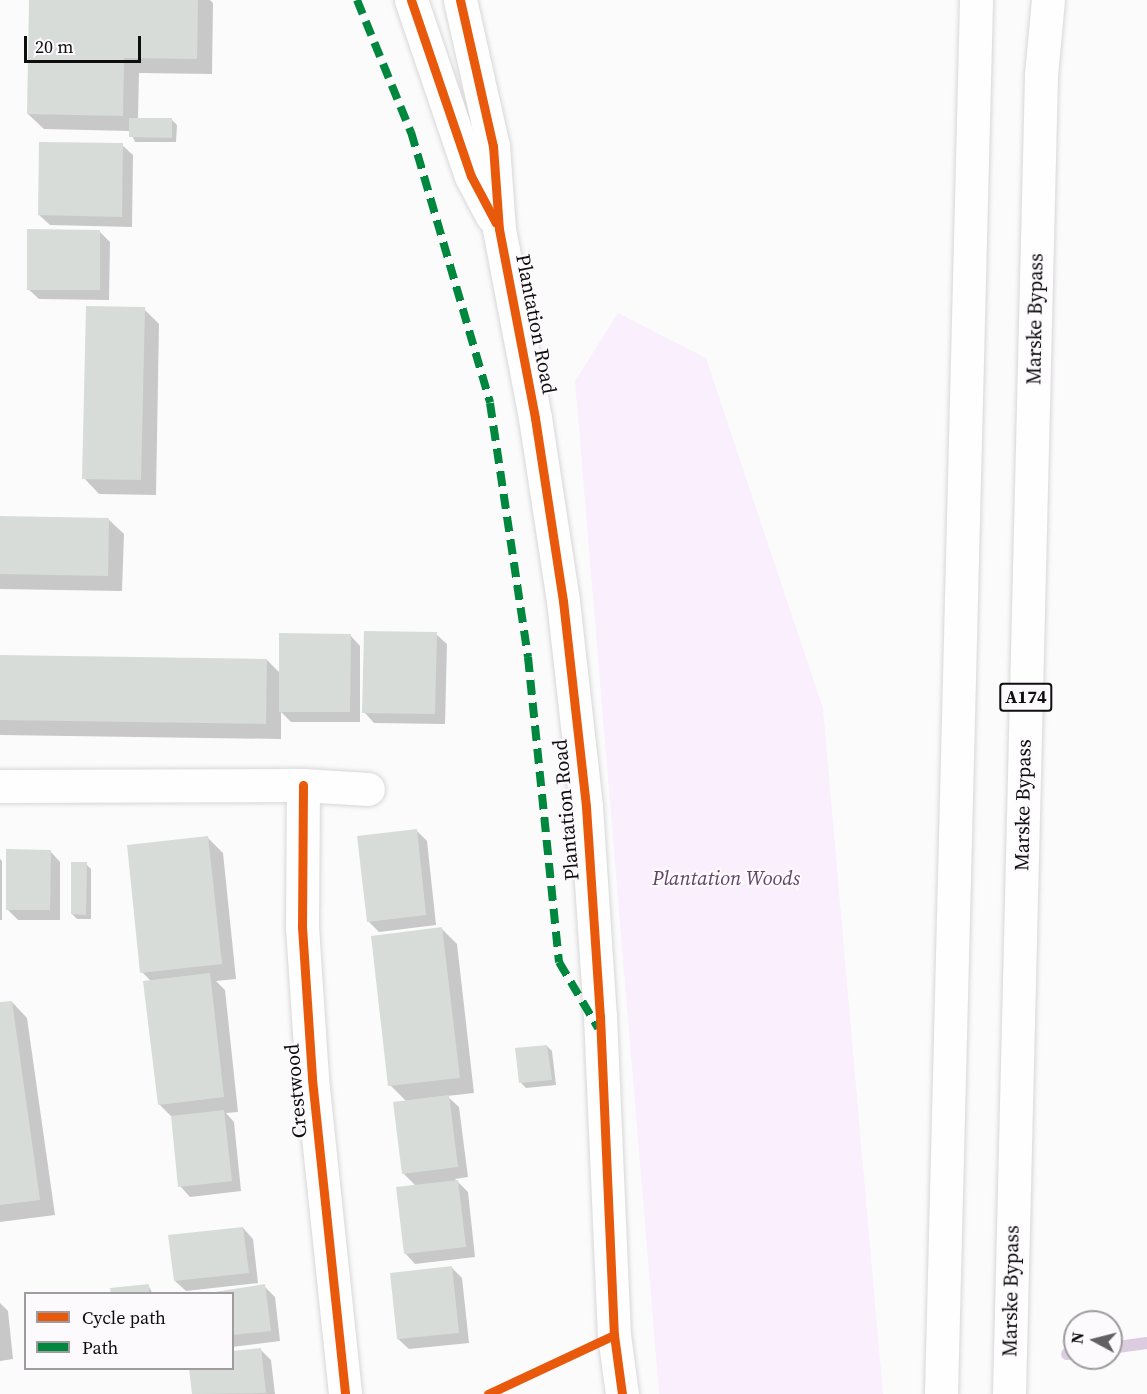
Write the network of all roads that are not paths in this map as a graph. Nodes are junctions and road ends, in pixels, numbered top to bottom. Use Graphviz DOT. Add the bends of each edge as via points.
graph roads {
  1 [pos="411,0"];
  2 [pos="460,0"];
  3 [pos="976,0"];
  4 [pos="1048,0"];
  5 [pos="499,229"];
  6 [pos="303,785"];
  7 [pos="0,786"];
  8 [pos="368,789"];
  9 [pos="345,1394"];
  10 [pos="622,1394"];
  11 [pos="941,1394"];
  12 [pos="1009,1394"];
  1 -- 5 [label="main road, Plantation Road" via="471,176"];
  2 -- 5 [label="main road, Plantation Road" via="493,146"];
  3 -- 11 [label="main road"];
  4 -- 12 [label="main road, Marske Bypass / A174" via="1041,75"];
  5 -- 10 [label="main road, Plantation Road" via="533,406 563,601 585,795 600,1016 614,1335"];
  6 -- 7 [label="main road"];
  6 -- 8 [label="main road"];
  6 -- 9 [label="main road, Crestwood" via="302,927 312,1079"];
}
